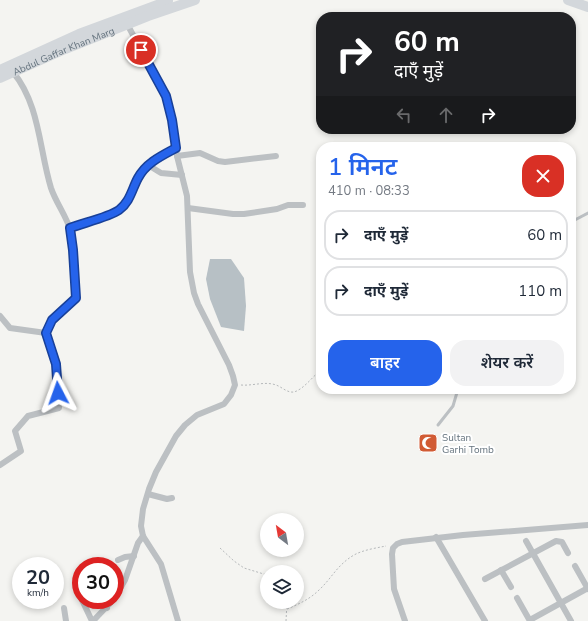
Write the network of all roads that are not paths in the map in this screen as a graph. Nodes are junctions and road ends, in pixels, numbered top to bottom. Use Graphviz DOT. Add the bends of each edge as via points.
graph roads {
  1 [pos="170,0"];
  2 [pos="195,0"];
  3 [pos="568,0"];
  4 [pos="588,7"];
  5 [pos="126,20"];
  6 [pos="0,70"];
  7 [pos="12,72"];
  8 [pos="0,78"];
  9 [pos="176,148"];
  10 [pos="177,156"];
  11 [pos="276,156"];
  12 [pos="148,165"];
  13 [pos="182,175"];
  14 [pos="303,205"];
  15 [pos="188,208"];
  16 [pos="588,213"];
  17 [pos="576,219"];
  18 [pos="70,228"];
  19 [pos="0,316"];
  20 [pos="46,333"];
  21 [pos="457,394"];
  22 [pos="438,425"];
  23 [pos="0,465"];
  24 [pos="148,494"];
  25 [pos="172,498"];
  26 [pos="588,525"];
  27 [pos="144,536"];
  28 [pos="436,537"];
  29 [pos="526,541"];
  30 [pos="533,553"];
  31 [pos="568,554"];
  32 [pos="134,556"];
  33 [pos="124,557"];
  34 [pos="575,566"];
  35 [pos="501,570"];
  36 [pos="485,579"];
  37 [pos="124,582"];
  38 [pos="511,587"];
  39 [pos="588,588"];
  40 [pos="517,598"];
  41 [pos="560,603"];
  42 [pos="64,608"];
  43 [pos="87,609"];
  44 [pos="106,609"];
  45 [pos="530,620"];
  46 [pos="66,621"];
  47 [pos="93,621"];
  48 [pos="178,621"];
  49 [pos="405,621"];
  50 [pos="485,621"];
  51 [pos="570,621"];
  1 -- 5 [label="main road, Abdul Gaffar Khan Marg"];
  2 -- 5 [label="main road, Abdul Gaffar Khan Marg"];
  3 -- 4 [label="main road"];
  5 -- 6 [label="main road, Abdul Gaffar Khan Marg" via="48,48"];
  5 -- 7 [label="main road, Abdul Gaffar Khan Marg"];
  5 -- 9 [label="street" via="166,96"];
  7 -- 8 [label="main road, Abdul Gaffar Khan Marg"];
  7 -- 18 [label="street" via="28,99 51,187"];
  9 -- 10 [label="street"];
  9 -- 12 [label="street"];
  10 -- 11 [label="street" via="200,153 225,162"];
  10 -- 13 [label="street"];
  12 -- 13 [label="street" via="161,173"];
  12 -- 18 [label="street" via="137,178 130,197 120,210"];
  13 -- 15 [label="street"];
  14 -- 15 [label="street" via="288,205 244,214"];
  15 -- 24 [label="street" via="190,272 194,293 229,365 235,385 231,396 224,404 197,415 176,436 156,472"];
  16 -- 17 [label="lane"];
  18 -- 20 [label="street" via="76,298 52,320"];
  19 -- 20 [label="street" via="10,328"];
  20 -- 23 [label="street" via="56,364 59,408 28,416 15,431 21,451"];
  21 -- 22 [label="lane" via="453,406"];
  24 -- 25 [label="street"];
  24 -- 27 [label="street" via="142,522"];
  26 -- 28 [label="street"];
  27 -- 32 [label="street" via="138,543"];
  27 -- 48 [label="street" via="161,564"];
  28 -- 49 [label="street" via="402,542 393,548 394,590"];
  28 -- 50 [label="street"];
  29 -- 30 [label="street"];
  30 -- 31 [label="street" via="558,540 562,542"];
  30 -- 35 [label="street"];
  30 -- 41 [label="street"];
  32 -- 33 [label="street"];
  32 -- 37 [label="street"];
  34 -- 39 [label="street"];
  35 -- 36 [label="street"];
  35 -- 38 [label="street"];
  39 -- 41 [label="street"];
  40 -- 45 [label="street"];
  41 -- 45 [label="street"];
  41 -- 51 [label="street"];
  42 -- 46 [label="street"];
  43 -- 47 [label="street"];
  44 -- 47 [label="street"];
}
